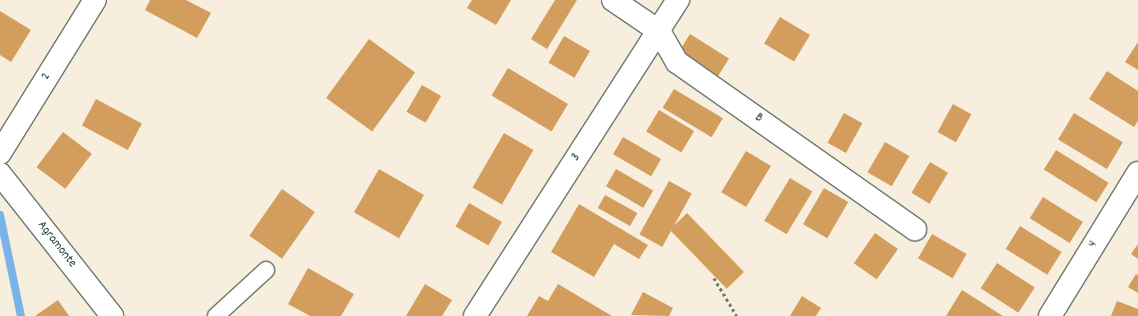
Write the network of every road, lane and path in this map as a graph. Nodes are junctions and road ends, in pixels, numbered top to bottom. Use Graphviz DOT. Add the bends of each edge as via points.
graph roads {
  1 [pos="95,0"];
  2 [pos="613,0"];
  3 [pos="678,0"];
  4 [pos="659,31"];
  5 [pos="0,153"];
  6 [pos="0,174"];
  7 [pos="1138,174"];
  8 [pos="915,229"];
  9 [pos="266,270"];
  10 [pos="714,278"];
  11 [pos="112,316"];
  12 [pos="216,316"];
  13 [pos="475,316"];
  14 [pos="738,316"];
  15 [pos="1050,316"];
  1 -- 5 [label="street, 2"];
  2 -- 4 [label="street, B"];
  3 -- 4 [label="street, 3"];
  4 -- 8 [label="street, B" via="677,62"];
  4 -- 13 [label="street, 3"];
  6 -- 11 [label="street, Agramonte"];
  7 -- 15 [label="street, 4"];
  9 -- 12 [label="lane"];
  10 -- 14 [label="path"];
}
